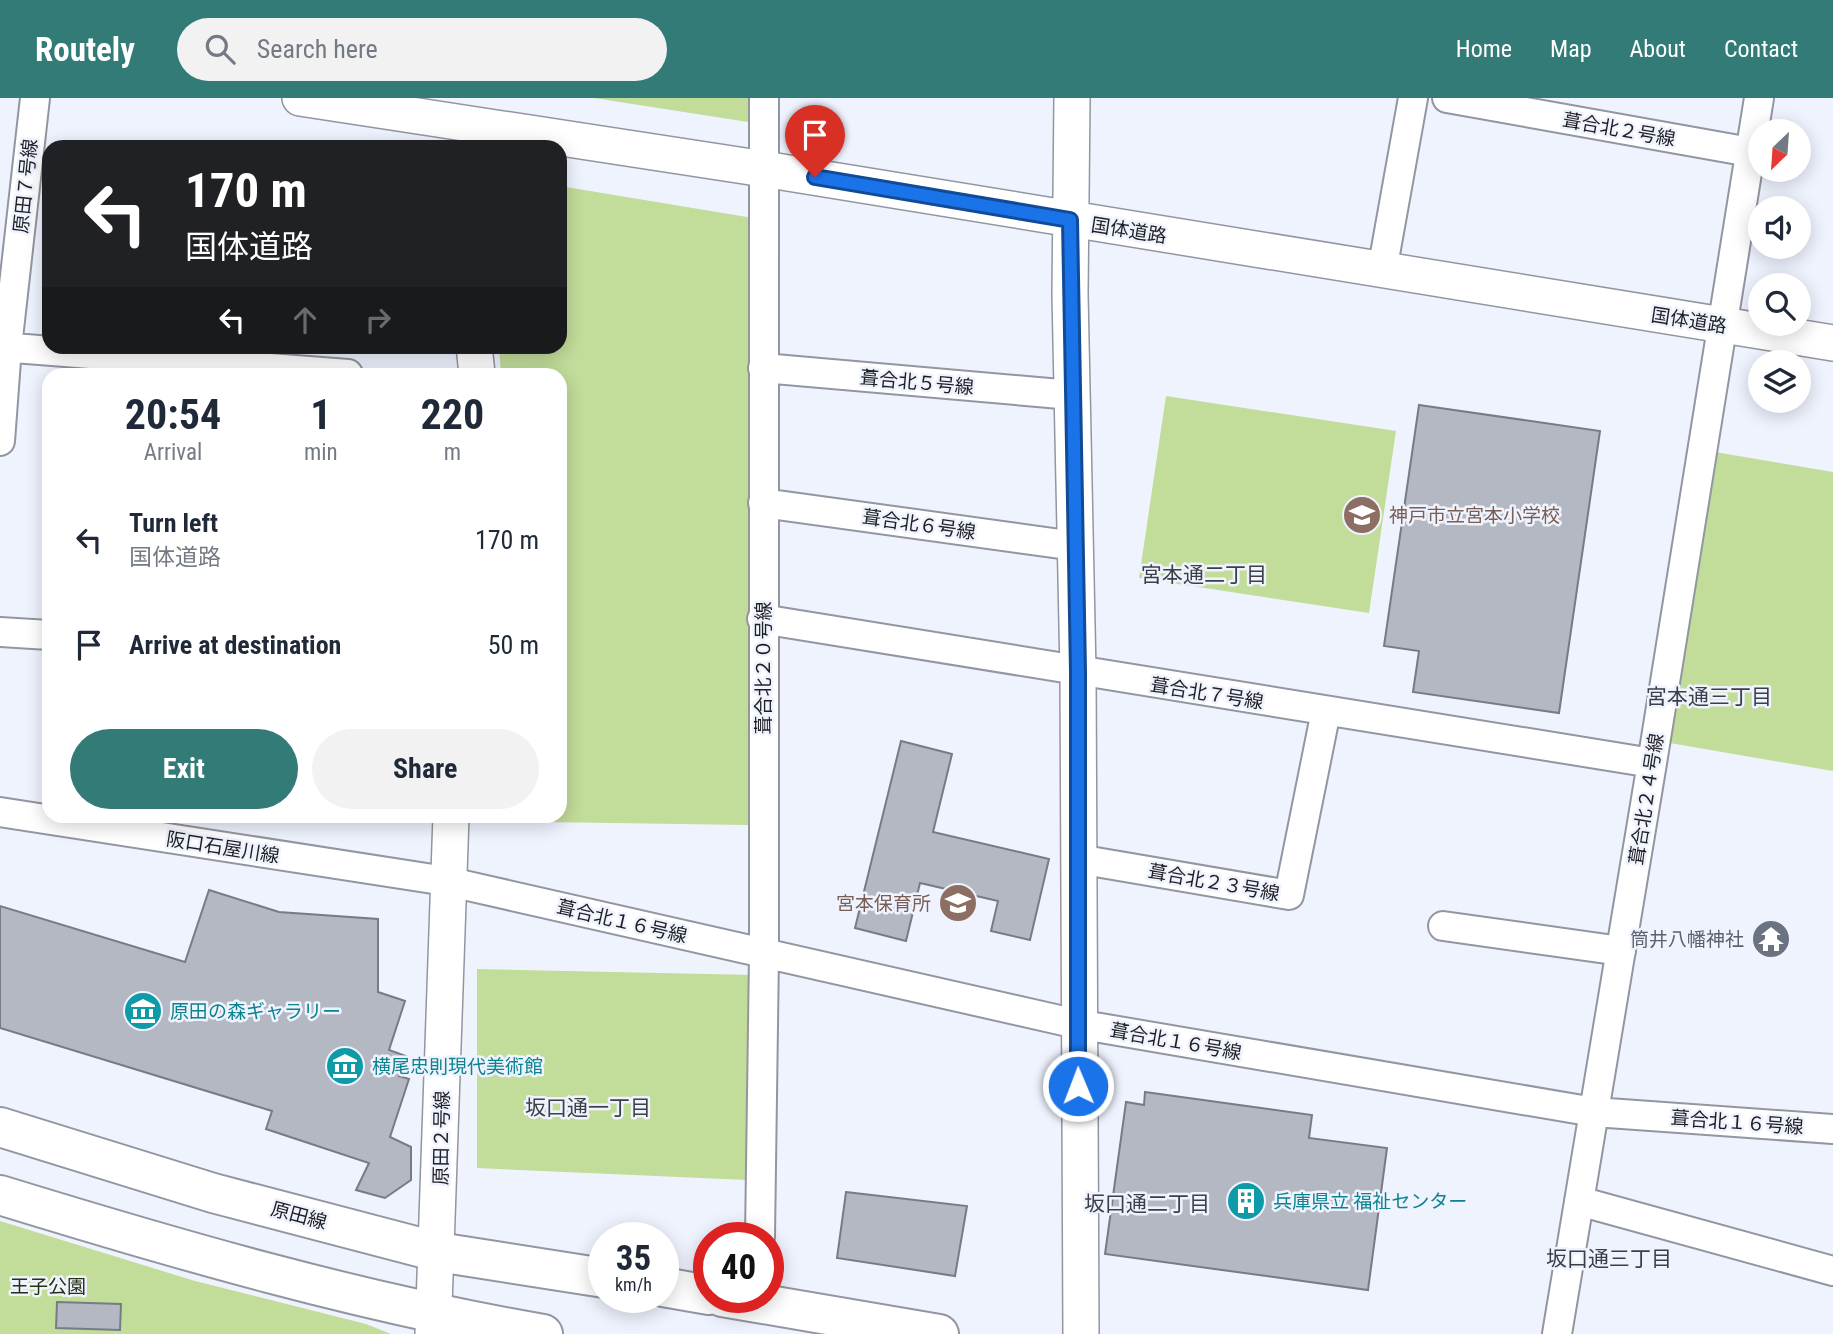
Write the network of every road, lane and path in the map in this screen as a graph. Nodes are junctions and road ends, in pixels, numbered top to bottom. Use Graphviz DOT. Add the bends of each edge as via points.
graph roads {
  1 [pos="35,98"];
  2 [pos="300,98"];
  3 [pos="764,98"];
  4 [pos="1072,98"];
  5 [pos="1413,98"];
  6 [pos="1447,98"];
  7 [pos="1759,98"];
  8 [pos="1756,119"];
  9 [pos="452,122"];
  10 [pos="1748,152"];
  11 [pos="1748,164"];
  12 [pos="764,169"];
  13 [pos="1070,220"];
  14 [pos="1382,271"];
  15 [pos="1722,326"];
  16 [pos="1833,343"];
  17 [pos="3,347"];
  18 [pos="42,351"];
  19 [pos="71,354"];
  20 [pos="206,368"];
  21 [pos="763,368"];
  22 [pos="1072,395"];
  23 [pos="0,441"];
  24 [pos="763,503"];
  25 [pos="1075,546"];
  26 [pos="762,619"];
  27 [pos="0,632"];
  28 [pos="42,635"];
  29 [pos="1078,672"];
  30 [pos="1326,711"];
  31 [pos="1652,763"];
  32 [pos="0,812"];
  33 [pos="42,816"];
  34 [pos="120,823"];
  35 [pos="450,823"];
  36 [pos="175,828"];
  37 [pos="1078,859"];
  38 [pos="446,881"];
  39 [pos="1443,926"];
  40 [pos="1621,951"];
  41 [pos="764,954"];
  42 [pos="1077,1024"];
  43 [pos="1594,1112"];
  44 [pos="0,1127"];
  45 [pos="1833,1129"];
  46 [pos="0,1195"];
  47 [pos="1579,1201"];
  48 [pos="760,1222"];
  49 [pos="438,1252"];
  50 [pos="1833,1271"];
  51 [pos="588,1275"];
  52 [pos="784,1305"];
  53 [pos="433,1325"];
  54 [pos="543,1334"];
  55 [pos="939,1334"];
  56 [pos="1081,1334"];
  57 [pos="1556,1334"];
  1 -- 17 [label="street, 原田７号線"];
  2 -- 9 [label="street, 国体道路"];
  3 -- 12 [label="street, 葺合北２０号線"];
  4 -- 13 [label="street"];
  5 -- 14 [label="street"];
  6 -- 10 [label="street, 葺合北２号線"];
  7 -- 8 [label="street, 葺合北２４号線"];
  9 -- 12 [label="street, 国体道路"];
  11 -- 15 [label="street, 葺合北２４号線"];
  12 -- 13 [label="street, 国体道路"];
  12 -- 21 [label="street, 葺合北２０号線"];
  13 -- 14 [label="street, 国体道路"];
  13 -- 22 [label="street"];
  14 -- 15 [label="street, 国体道路"];
  15 -- 16 [label="street, 国体道路"];
  15 -- 31 [label="street, 葺合北２４号線"];
  17 -- 18 [label="street"];
  17 -- 23 [label="street, 原田７号線"];
  19 -- 20 [label="street"];
  21 -- 22 [label="street, 葺合北５号線"];
  21 -- 24 [label="street, 葺合北２０号線"];
  22 -- 25 [label="street"];
  24 -- 25 [label="street, 葺合北６号線"];
  24 -- 26 [label="street, 葺合北２０号線"];
  25 -- 29 [label="street"];
  26 -- 29 [label="street, 葺合北７号線"];
  26 -- 41 [label="street, 葺合北２０号線"];
  27 -- 28 [label="street"];
  29 -- 30 [label="street, 葺合北７号線"];
  29 -- 37 [label="street"];
  30 -- 31 [label="street, 葺合北７号線"];
  30 -- 37 [label="street, 葺合北２３号線" via="1289,895"];
  31 -- 40 [label="street, 葺合北２４号線"];
  32 -- 33 [label="street, 阪口石屋川線"];
  34 -- 36 [label="street, 阪口石屋川線"];
  35 -- 38 [label="street, 原田２号線"];
  36 -- 38 [label="street, 阪口石屋川線"];
  37 -- 42 [label="street"];
  38 -- 41 [label="street, 葺合北１６号線"];
  38 -- 49 [label="street, 原田２号線"];
  39 -- 40 [label="street"];
  40 -- 43 [label="street, 葺合北２４号線"];
  41 -- 42 [label="street, 葺合北１６号線"];
  41 -- 48 [label="street, 葺合北２０号線"];
  42 -- 43 [label="street, 葺合北１６号線"];
  42 -- 56 [label="street"];
  43 -- 45 [label="street, 葺合北１６号線"];
  43 -- 47 [label="street, 葺合北２４号線"];
  44 -- 49 [label="main road, 原田線" via="213,1193"];
  46 -- 53 [label="main road"];
  47 -- 50 [label="street"];
  47 -- 57 [label="street, 葺合北２４号線"];
  49 -- 51 [label="main road, 原田線"];
  49 -- 53 [label="street, 原田２号線"];
  52 -- 55 [label="main road"];
  53 -- 54 [label="main road"];
}
